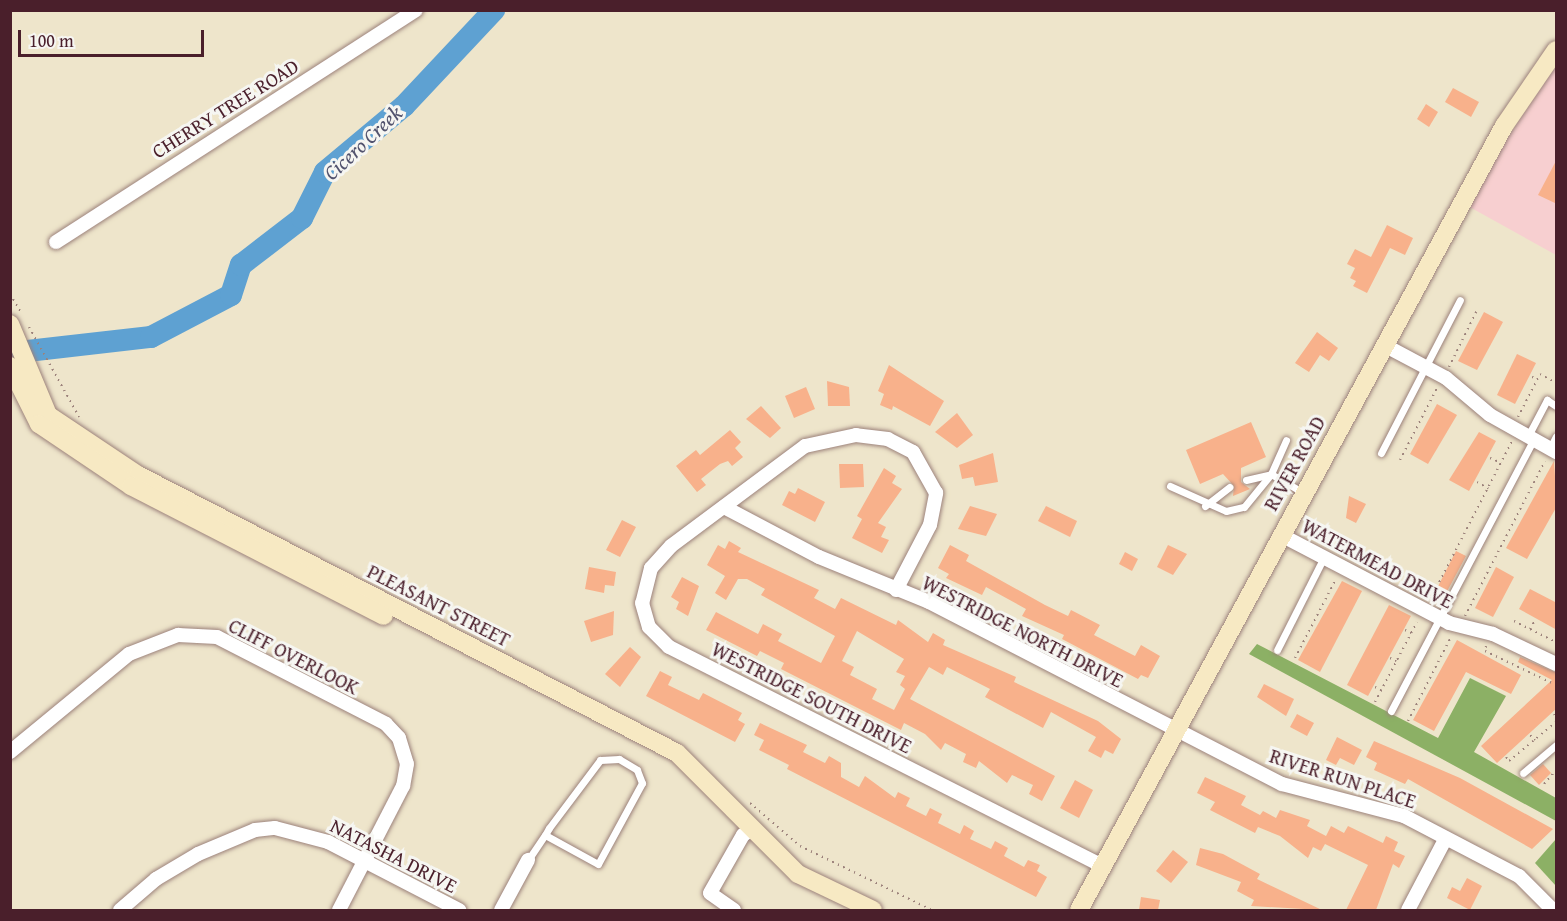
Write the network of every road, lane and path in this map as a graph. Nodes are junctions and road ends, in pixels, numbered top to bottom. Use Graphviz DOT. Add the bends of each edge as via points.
graph roads {
  1 [pos="416,10"];
  2 [pos="1557,50"];
  3 [pos="56,242"];
  4 [pos="10,294"];
  5 [pos="1460,300"];
  6 [pos="1477,310"];
  7 [pos="15,317"];
  8 [pos="1472,320"];
  9 [pos="1476,322"];
  10 [pos="1384,345"];
  11 [pos="10,366"];
  12 [pos="1426,368"];
  13 [pos="1447,370"];
  14 [pos="1532,377"];
  15 [pos="1538,379"];
  16 [pos="1557,383"];
  17 [pos="1440,384"];
  18 [pos="64,390"];
  19 [pos="1522,396"];
  20 [pos="1528,399"];
  21 [pos="1557,406"];
  22 [pos="1424,414"];
  23 [pos="1429,416"];
  24 [pos="44,419"];
  25 [pos="1516,422"];
  26 [pos="1557,436"];
  27 [pos="1513,439"];
  28 [pos="1531,439"];
  29 [pos="1286,440"];
  30 [pos="1551,452"];
  31 [pos="1382,453"];
  32 [pos="1490,458"];
  33 [pos="1400,460"];
  34 [pos="1501,463"];
  35 [pos="1271,474"];
  36 [pos="1537,478"];
  37 [pos="1246,480"];
  38 [pos="1541,480"];
  39 [pos="1477,482"];
  40 [pos="1170,486"];
  41 [pos="1229,487"];
  42 [pos="1488,488"];
  43 [pos="1304,493"];
  44 [pos="1205,506"];
  45 [pos="1522,506"];
  46 [pos="724,507"];
  47 [pos="1527,509"];
  48 [pos="1281,534"];
  49 [pos="1507,535"];
  50 [pos="1511,537"];
  51 [pos="1324,557"];
  52 [pos="1338,574"];
  53 [pos="896,590"];
  54 [pos="1330,591"];
  55 [pos="1334,593"];
  56 [pos="1428,604"];
  57 [pos="1419,616"];
  58 [pos="1315,619"];
  59 [pos="1440,619"];
  60 [pos="1319,621"];
  61 [pos="1463,621"];
  62 [pos="1514,621"];
  63 [pos="1534,622"];
  64 [pos="1530,629"];
  65 [pos="1405,630"];
  66 [pos="1411,633"];
  67 [pos="1453,634"];
  68 [pos="1487,641"];
  69 [pos="1557,642"];
  70 [pos="1277,650"];
  71 [pos="1444,651"];
  72 [pos="1449,653"];
  73 [pos="1295,658"];
  74 [pos="1390,658"];
  75 [pos="1396,661"];
  76 [pos="1510,661"];
  77 [pos="1557,664"];
  78 [pos="1508,666"];
  79 [pos="1429,679"];
  80 [pos="1434,681"];
  81 [pos="1557,685"];
  82 [pos="1375,687"];
  83 [pos="1381,690"];
  84 [pos="1375,702"];
  85 [pos="1391,711"];
  86 [pos="1408,721"];
  87 [pos="1557,722"];
  88 [pos="1175,731"];
  89 [pos="1530,735"];
  90 [pos="1535,740"];
  91 [pos="1557,745"];
  92 [pos="10,752"];
  93 [pos="1506,757"];
  94 [pos="1557,770"];
  95 [pos="1523,773"];
  96 [pos="1544,784"];
  97 [pos="748,832"];
  98 [pos="545,835"];
  99 [pos="1446,838"];
  100 [pos="365,860"];
  101 [pos="528,860"];
  102 [pos="1103,866"];
  103 [pos="1082,909"];
  104 [pos="120,910"];
  105 [pos="339,910"];
  106 [pos="459,910"];
  107 [pos="501,910"];
  108 [pos="734,910"];
  109 [pos="844,910"];
  110 [pos="873,910"];
  111 [pos="1408,910"];
  112 [pos="1552,910"];
  1 -- 3 [label="street, CHERRY TREE ROAD"];
  2 -- 10 [label="main road, RIVER ROAD" via="1520,99"];
  4 -- 7 [label="path"];
  5 -- 12 [label="lane"];
  6 -- 8 [label="path"];
  7 -- 18 [label="path"];
  7 -- 24 [label="main road"];
  8 -- 9 [label="path"];
  8 -- 13 [label="path"];
  10 -- 12 [label="street"];
  10 -- 43 [label="main road, RIVER ROAD"];
  11 -- 24 [label="main road, PLEASANT STREET"];
  12 -- 28 [label="street"];
  12 -- 31 [label="lane"];
  14 -- 15 [label="path"];
  15 -- 16 [label="path" via="1540,374"];
  15 -- 20 [label="path"];
  17 -- 22 [label="path"];
  19 -- 20 [label="path"];
  20 -- 25 [label="path"];
  21 -- 28 [label="lane" via="1547,400"];
  22 -- 23 [label="path"];
  22 -- 33 [label="path"];
  24 -- 97 [label="main road, PLEASANT STREET" via="138,475 677,753"];
  26 -- 30 [label="lane"];
  27 -- 34 [label="path"];
  28 -- 30 [label="street"];
  28 -- 59 [label="lane"];
  29 -- 35 [label="lane"];
  30 -- 36 [label="path"];
  32 -- 34 [label="path"];
  34 -- 42 [label="path"];
  35 -- 37 [label="lane"];
  35 -- 43 [label="lane"];
  35 -- 44 [label="lane" via="1244,507 1226,511"];
  36 -- 38 [label="path"];
  36 -- 45 [label="path"];
  39 -- 42 [label="path"];
  40 -- 44 [label="lane"];
  41 -- 44 [label="lane"];
  42 -- 56 [label="path"];
  43 -- 48 [label="main road, RIVER ROAD"];
  45 -- 47 [label="path"];
  45 -- 49 [label="path"];
  46 -- 53 [label="street, WESTRIDGE NORTH DRIVE"];
  46 -- 53 [label="street, WESTRIDGE SOUTH DRIVE" via="818,439 856,435 895,442 924,464 936,493 930,525"];
  46 -- 102 [label="street, WESTRIDGE SOUTH DRIVE" via="651,568 642,603 658,638"];
  48 -- 51 [label="street, WATERMEAD DRIVE"];
  48 -- 88 [label="main road, RIVER ROAD"];
  49 -- 50 [label="path"];
  49 -- 61 [label="path"];
  51 -- 59 [label="street, WATERMEAD DRIVE"];
  51 -- 70 [label="lane"];
  52 -- 54 [label="path"];
  53 -- 88 [label="street, WESTRIDGE NORTH DRIVE" via="929,602"];
  54 -- 55 [label="path"];
  54 -- 58 [label="path"];
  57 -- 66 [label="path"];
  58 -- 60 [label="path"];
  58 -- 73 [label="path"];
  59 -- 77 [label="street, WATERMEAD DRIVE" via="1493,634"];
  59 -- 85 [label="lane"];
  62 -- 64 [label="path"];
  63 -- 64 [label="path"];
  64 -- 69 [label="path"];
  65 -- 66 [label="path"];
  66 -- 75 [label="path"];
  67 -- 71 [label="path"];
  68 -- 76 [label="path" via="1485,651"];
  71 -- 72 [label="path"];
  71 -- 79 [label="path"];
  74 -- 75 [label="path"];
  75 -- 83 [label="path"];
  76 -- 78 [label="path"];
  76 -- 81 [label="path"];
  79 -- 80 [label="path"];
  79 -- 86 [label="path"];
  82 -- 83 [label="path"];
  83 -- 84 [label="path"];
  87 -- 90 [label="path"];
  88 -- 99 [label="street, RIVER RUN PLACE" via="1282,783 1387,809"];
  88 -- 102 [label="main road, RIVER ROAD"];
  89 -- 90 [label="path"];
  90 -- 93 [label="path" via="1509,761"];
  91 -- 95 [label="lane"];
  92 -- 100 [label="street, CLIFF OVERLOOK" via="129,654 178,635 217,637 386,724 399,738 407,764 403,786"];
  94 -- 96 [label="path"];
  97 -- 108 [label="street" via="711,893"];
  97 -- 109 [label="main road, PLEASANT STREET" via="791,885"];
  97 -- 110 [label="main road, PLEASANT STREET" via="798,874"];
  98 -- 98 [label="lane" via="600,760 619,759 637,770 642,783 598,864"];
  98 -- 101 [label="lane"];
  99 -- 111 [label="street"];
  99 -- 112 [label="street, RIVER RUN PLACE" via="1519,876"];
  100 -- 104 [label="street, NATASHA DRIVE" via="314,836 255,830 198,854 156,879"];
  100 -- 105 [label="street, CLIFF OVERLOOK"];
  100 -- 106 [label="street, NATASHA DRIVE"];
  101 -- 107 [label="street"];
  102 -- 103 [label="main road, RIVER ROAD"];
}
